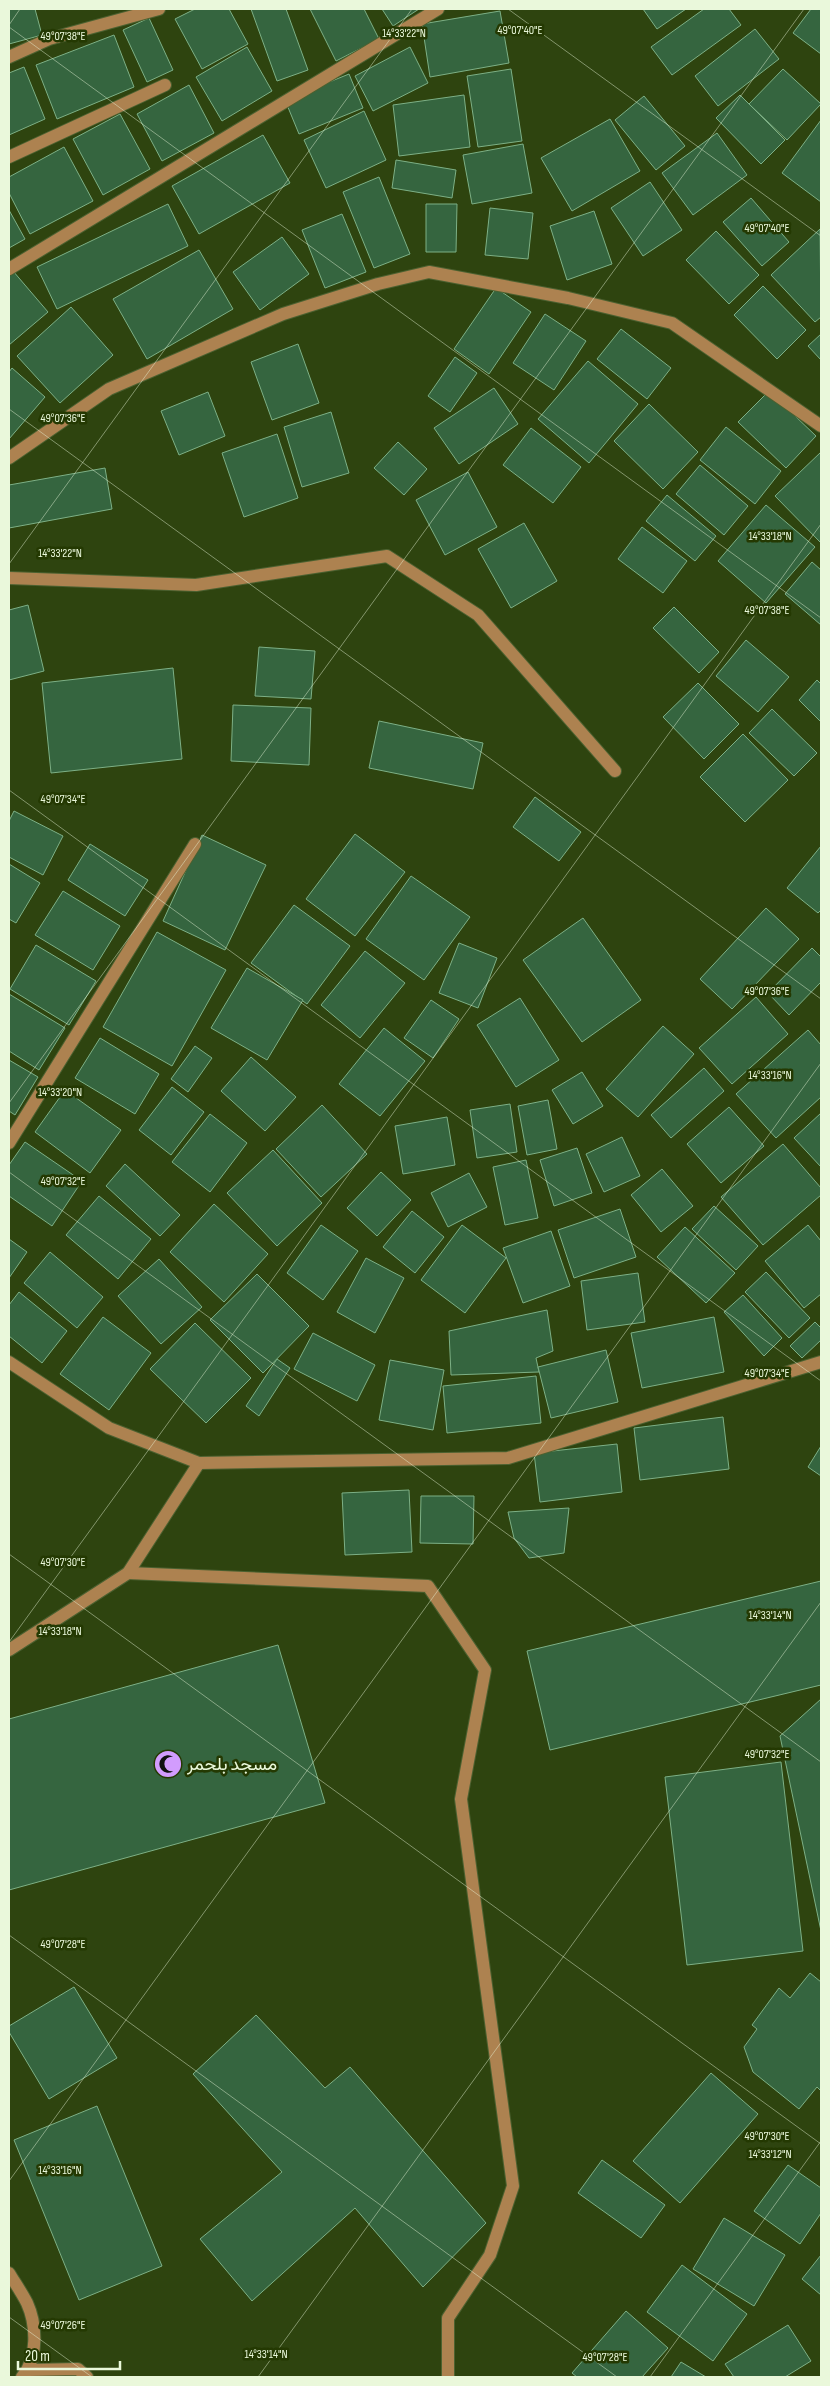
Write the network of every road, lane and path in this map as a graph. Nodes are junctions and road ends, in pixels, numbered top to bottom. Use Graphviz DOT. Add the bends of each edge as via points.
graph roads {
  1 [pos="159,9"];
  2 [pos="438,9"];
  3 [pos="9,57"];
  4 [pos="165,84"];
  5 [pos="9,157"];
  6 [pos="9,269"];
  7 [pos="821,426"];
  8 [pos="9,458"];
  9 [pos="9,578"];
  10 [pos="615,771"];
  11 [pos="195,844"];
  12 [pos="9,1143"];
  13 [pos="9,1362"];
  14 [pos="821,1362"];
  15 [pos="199,1463"];
  16 [pos="128,1573"];
  17 [pos="9,1650"];
  18 [pos="9,2273"];
  19 [pos="26,2373"];
  20 [pos="87,2377"];
  21 [pos="448,2377"];
  1 -- 3 [label="street" via="49,39"];
  2 -- 6 [label="street"];
  4 -- 5 [label="street"];
  7 -- 8 [label="street" via="672,323 568,298 429,272 378,284 283,314 109,389"];
  9 -- 10 [label="street" via="196,586 387,556 478,615"];
  11 -- 12 [label="street"];
  13 -- 15 [label="street" via="108,1428"];
  14 -- 15 [label="street" via="508,1458"];
  15 -- 16 [label="street"];
  16 -- 17 [label="street"];
  16 -- 21 [label="street" via="428,1586 485,1670 461,1799 513,2186 490,2254 448,2318"];
  18 -- 19 [label="street" via="28,2304 36,2343"];
  19 -- 20 [label="street" via="78,2369"];
}
